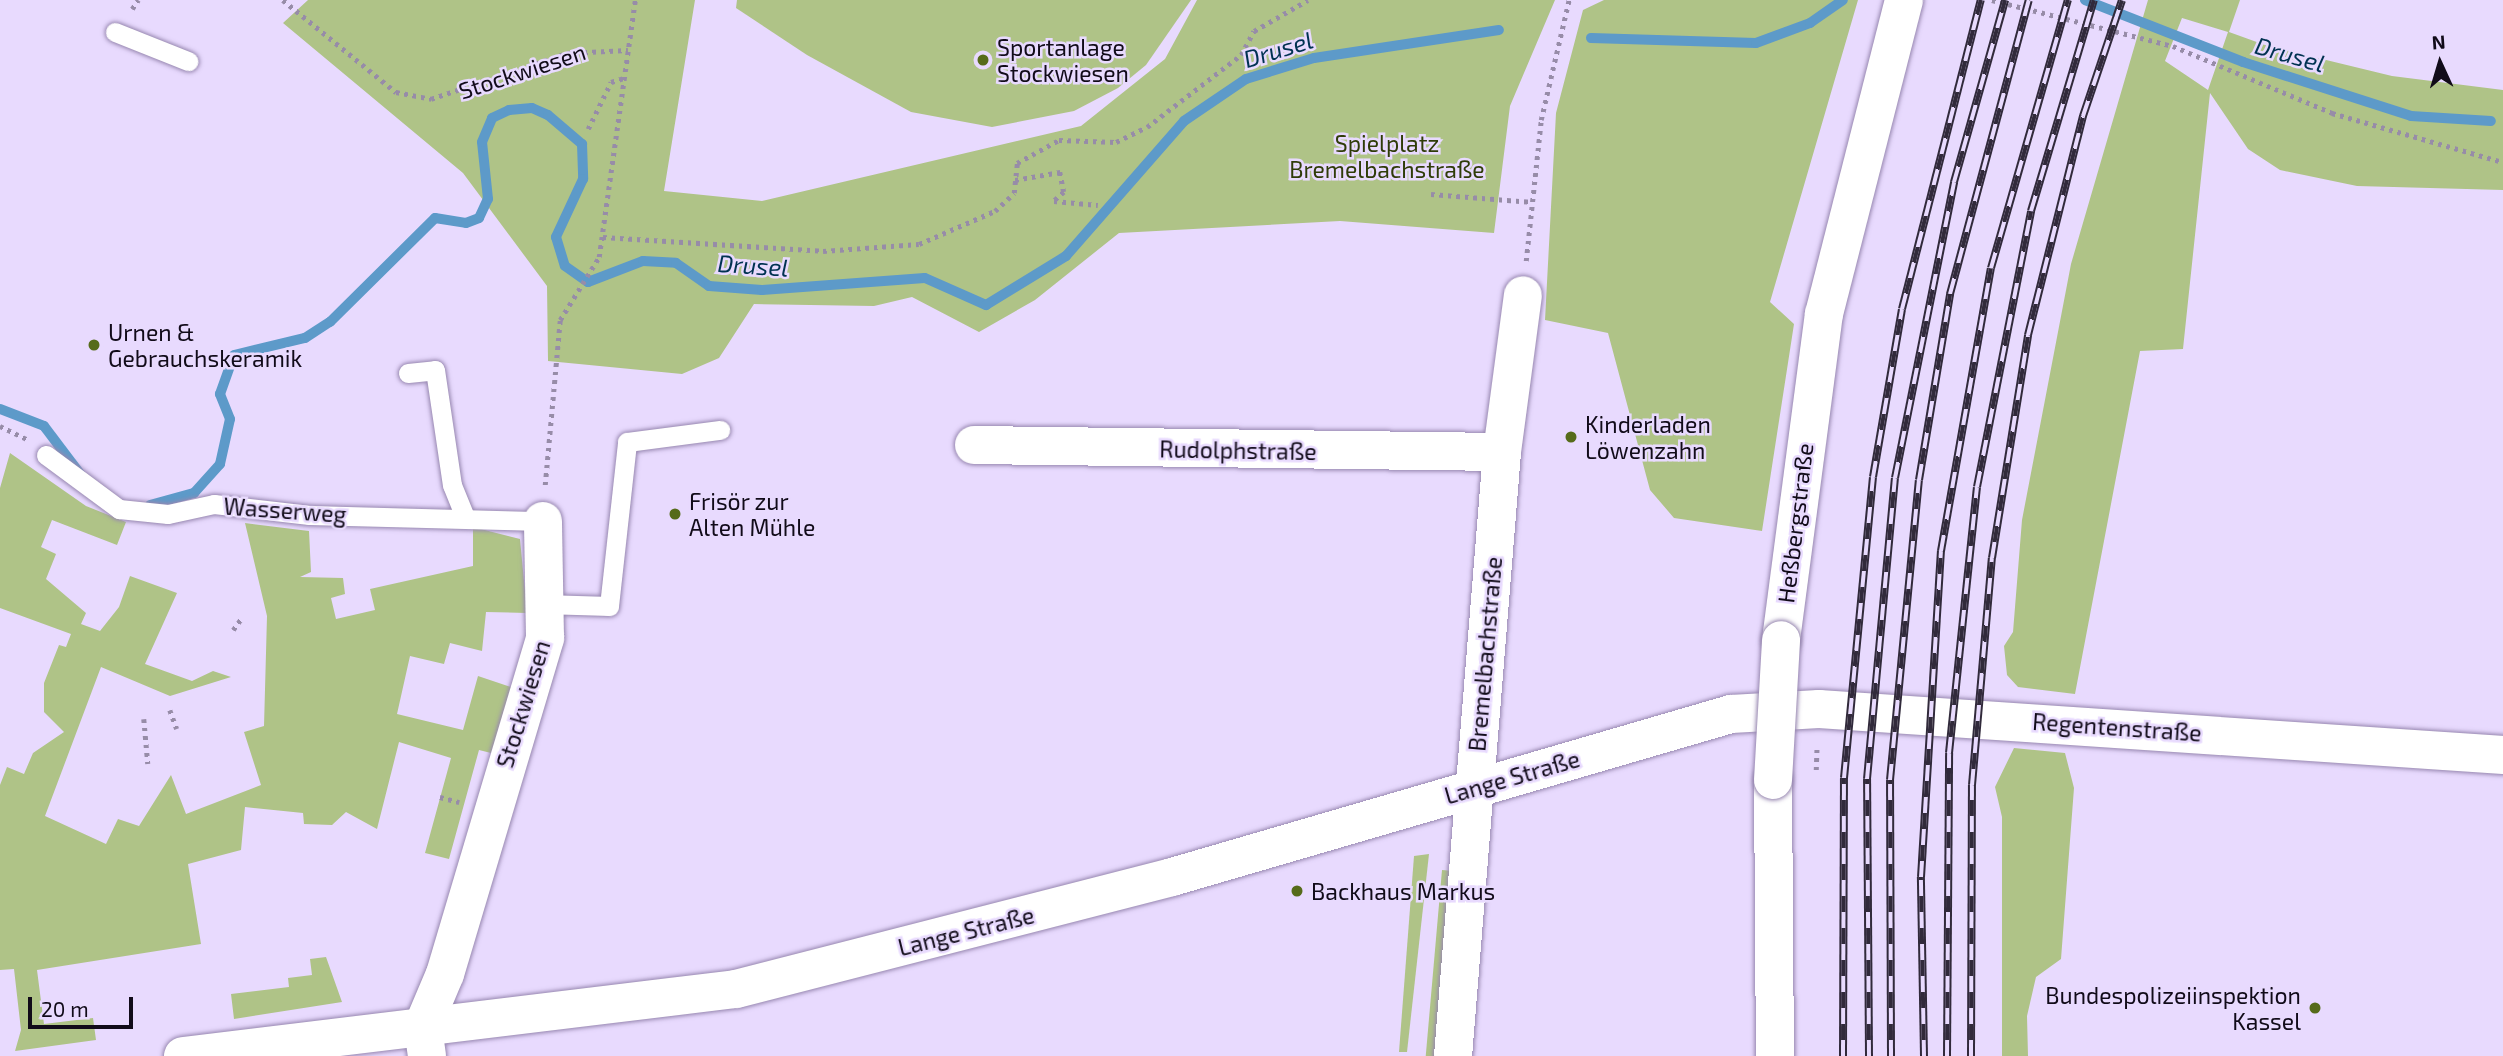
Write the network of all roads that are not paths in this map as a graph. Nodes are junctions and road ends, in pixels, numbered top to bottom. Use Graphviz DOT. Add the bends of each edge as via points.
graph roads {
  1 [pos="1904,0"];
  2 [pos="115,32"];
  3 [pos="188,61"];
  4 [pos="1523,295"];
  5 [pos="408,373"];
  6 [pos="720,430"];
  7 [pos="974,445"];
  8 [pos="1502,452"];
  9 [pos="46,456"];
  10 [pos="464,515"];
  11 [pos="543,521"];
  12 [pos="544,604"];
  13 [pos="1731,715"];
  14 [pos="2503,755"];
  15 [pos="1474,788"];
  16 [pos="425,1041"];
  17 [pos="183,1056"];
  18 [pos="1453,1056"];
  19 [pos="1775,1056"];
  1 -- 19 [label="street, Heßbergstraße, bridge" via="1824,314 1782,640 1773,780"];
  2 -- 3 [label="lane"];
  4 -- 8 [label="street, Bremelbachstraße"];
  5 -- 10 [label="lane" via="435,370 452,485"];
  6 -- 12 [label="lane" via="627,442 609,606"];
  7 -- 8 [label="street, Rudolphstraße"];
  8 -- 15 [label="street, Bremelbachstraße"];
  9 -- 10 [label="lane, Wasserweg" via="119,509 168,514 214,504 309,515"];
  10 -- 11 [label="lane, Wasserweg"];
  11 -- 12 [label="street, Stockwiesen"];
  12 -- 16 [label="street, Stockwiesen" via="545,638"];
  13 -- 14 [label="street, Regentenstraße" via="1819,709"];
  13 -- 15 [label="street, Lange Straße"];
  15 -- 16 [label="street, Lange Straße" via="1172,877 736,989"];
  15 -- 18 [label="street, Bremelbachstraße"];
  16 -- 17 [label="street, Lange Straße"];
}
